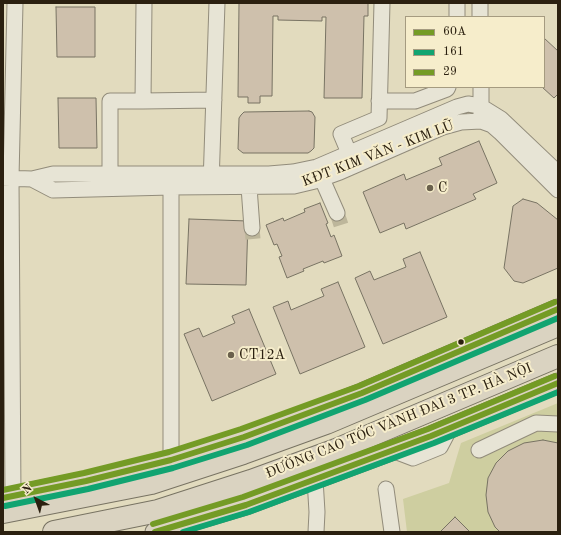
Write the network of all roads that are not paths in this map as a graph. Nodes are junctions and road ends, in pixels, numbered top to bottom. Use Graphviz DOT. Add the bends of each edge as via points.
graph roads {
  1 [pos="15,3"];
  2 [pos="144,3"];
  3 [pos="217,3"];
  4 [pos="382,3"];
  5 [pos="457,3"];
  6 [pos="480,3"];
  7 [pos="457,16"];
  8 [pos="480,16"];
  9 [pos="448,88"];
  10 [pos="481,88"];
  11 [pos="214,100"];
  12 [pos="143,101"];
  13 [pos="379,101"];
  14 [pos="481,114"];
  15 [pos="341,161"];
  16 [pos="549,170"];
  17 [pos="53,174"];
  18 [pos="110,174"];
  19 [pos="7,178"];
  20 [pos="32,179"];
  21 [pos="322,179"];
  22 [pos="269,180"];
  23 [pos="211,181"];
  24 [pos="171,187"];
  25 [pos="249,187"];
  26 [pos="53,190"];
  27 [pos="558,190"];
  28 [pos="336,214"];
  29 [pos="252,228"];
  30 [pos="558,309"];
  31 [pos="558,325"];
  32 [pos="7,327"];
  33 [pos="558,356"];
  34 [pos="558,383"];
  35 [pos="558,424"];
  36 [pos="479,450"];
  37 [pos="171,460"];
  38 [pos="315,479"];
  39 [pos="386,489"];
  40 [pos="6,502"];
  41 [pos="54,532"];
  42 [pos="155,532"];
  43 [pos="316,532"];
  44 [pos="392,532"];
  1 -- 19 [label="street"];
  2 -- 12 [label="street"];
  3 -- 11 [label="street"];
  4 -- 13 [label="street"];
  5 -- 7 [label="street"];
  6 -- 8 [label="street"];
  9 -- 13 [label="street" via="414,101"];
  10 -- 14 [label="street"];
  11 -- 12 [label="street"];
  11 -- 23 [label="street"];
  12 -- 18 [label="street" via="110,101"];
  13 -- 15 [label="street" via="379,118 341,134"];
  14 -- 15 [label="street, KĐT KIM VĂN - KIM LŨ"];
  14 -- 15 [label="street, KĐT KIM VĂN - KIM LŨ" via="468,104 457,106"];
  14 -- 16 [label="street" via="501,119"];
  15 -- 21 [label="street, KĐT KIM VĂN - KIM LŨ"];
  15 -- 22 [label="street, KĐT KIM VĂN - KIM LŨ"];
  16 -- 27 [label="street"];
  17 -- 18 [label="street, KĐT KIM VĂN - KIM LŨ"];
  17 -- 20 [label="street, KĐT KIM VĂN - KIM LŨ"];
  17 -- 26 [label="street"];
  18 -- 23 [label="street, KĐT KIM VĂN - KIM LŨ"];
  19 -- 20 [label="street"];
  19 -- 32 [label="street"];
  20 -- 26 [label="street, KĐT KIM VĂN - KIM LŨ"];
  21 -- 22 [label="street, KĐT KIM VĂN - KIM LŨ" via="294,186"];
  21 -- 28 [label="street"];
  22 -- 23 [label="street, KĐT KIM VĂN - KIM LŨ"];
  22 -- 25 [label="street, KĐT KIM VĂN - KIM LŨ"];
  23 -- 24 [label="street, KĐT KIM VĂN - KIM LŨ"];
  23 -- 25 [label="street, KĐT KIM VĂN - KIM LŨ"];
  24 -- 26 [label="street, KĐT KIM VĂN - KIM LŨ"];
  24 -- 37 [label="street"];
  25 -- 29 [label="street"];
  30 -- 37 [label="main road" via="308,414"];
  31 -- 40 [label="highway, ĐƯỜNG CAO TỐC VÀNH ĐAI 3 TP. HÀ NỘI" via="326,423 151,483"];
  32 -- 40 [label="street"];
  33 -- 41 [label="highway, ĐƯỜNG CAO TỐC VÀNH ĐAI 3 TP. HÀ NỘI" via="336,450 251,481 158,511"];
  34 -- 38 [label="main road" via="450,428"];
  35 -- 36 [label="street" via="536,423"];
  37 -- 40 [label="main road"];
  38 -- 42 [label="main road" via="246,505"];
  38 -- 43 [label="street"];
  39 -- 44 [label="street"];
}
